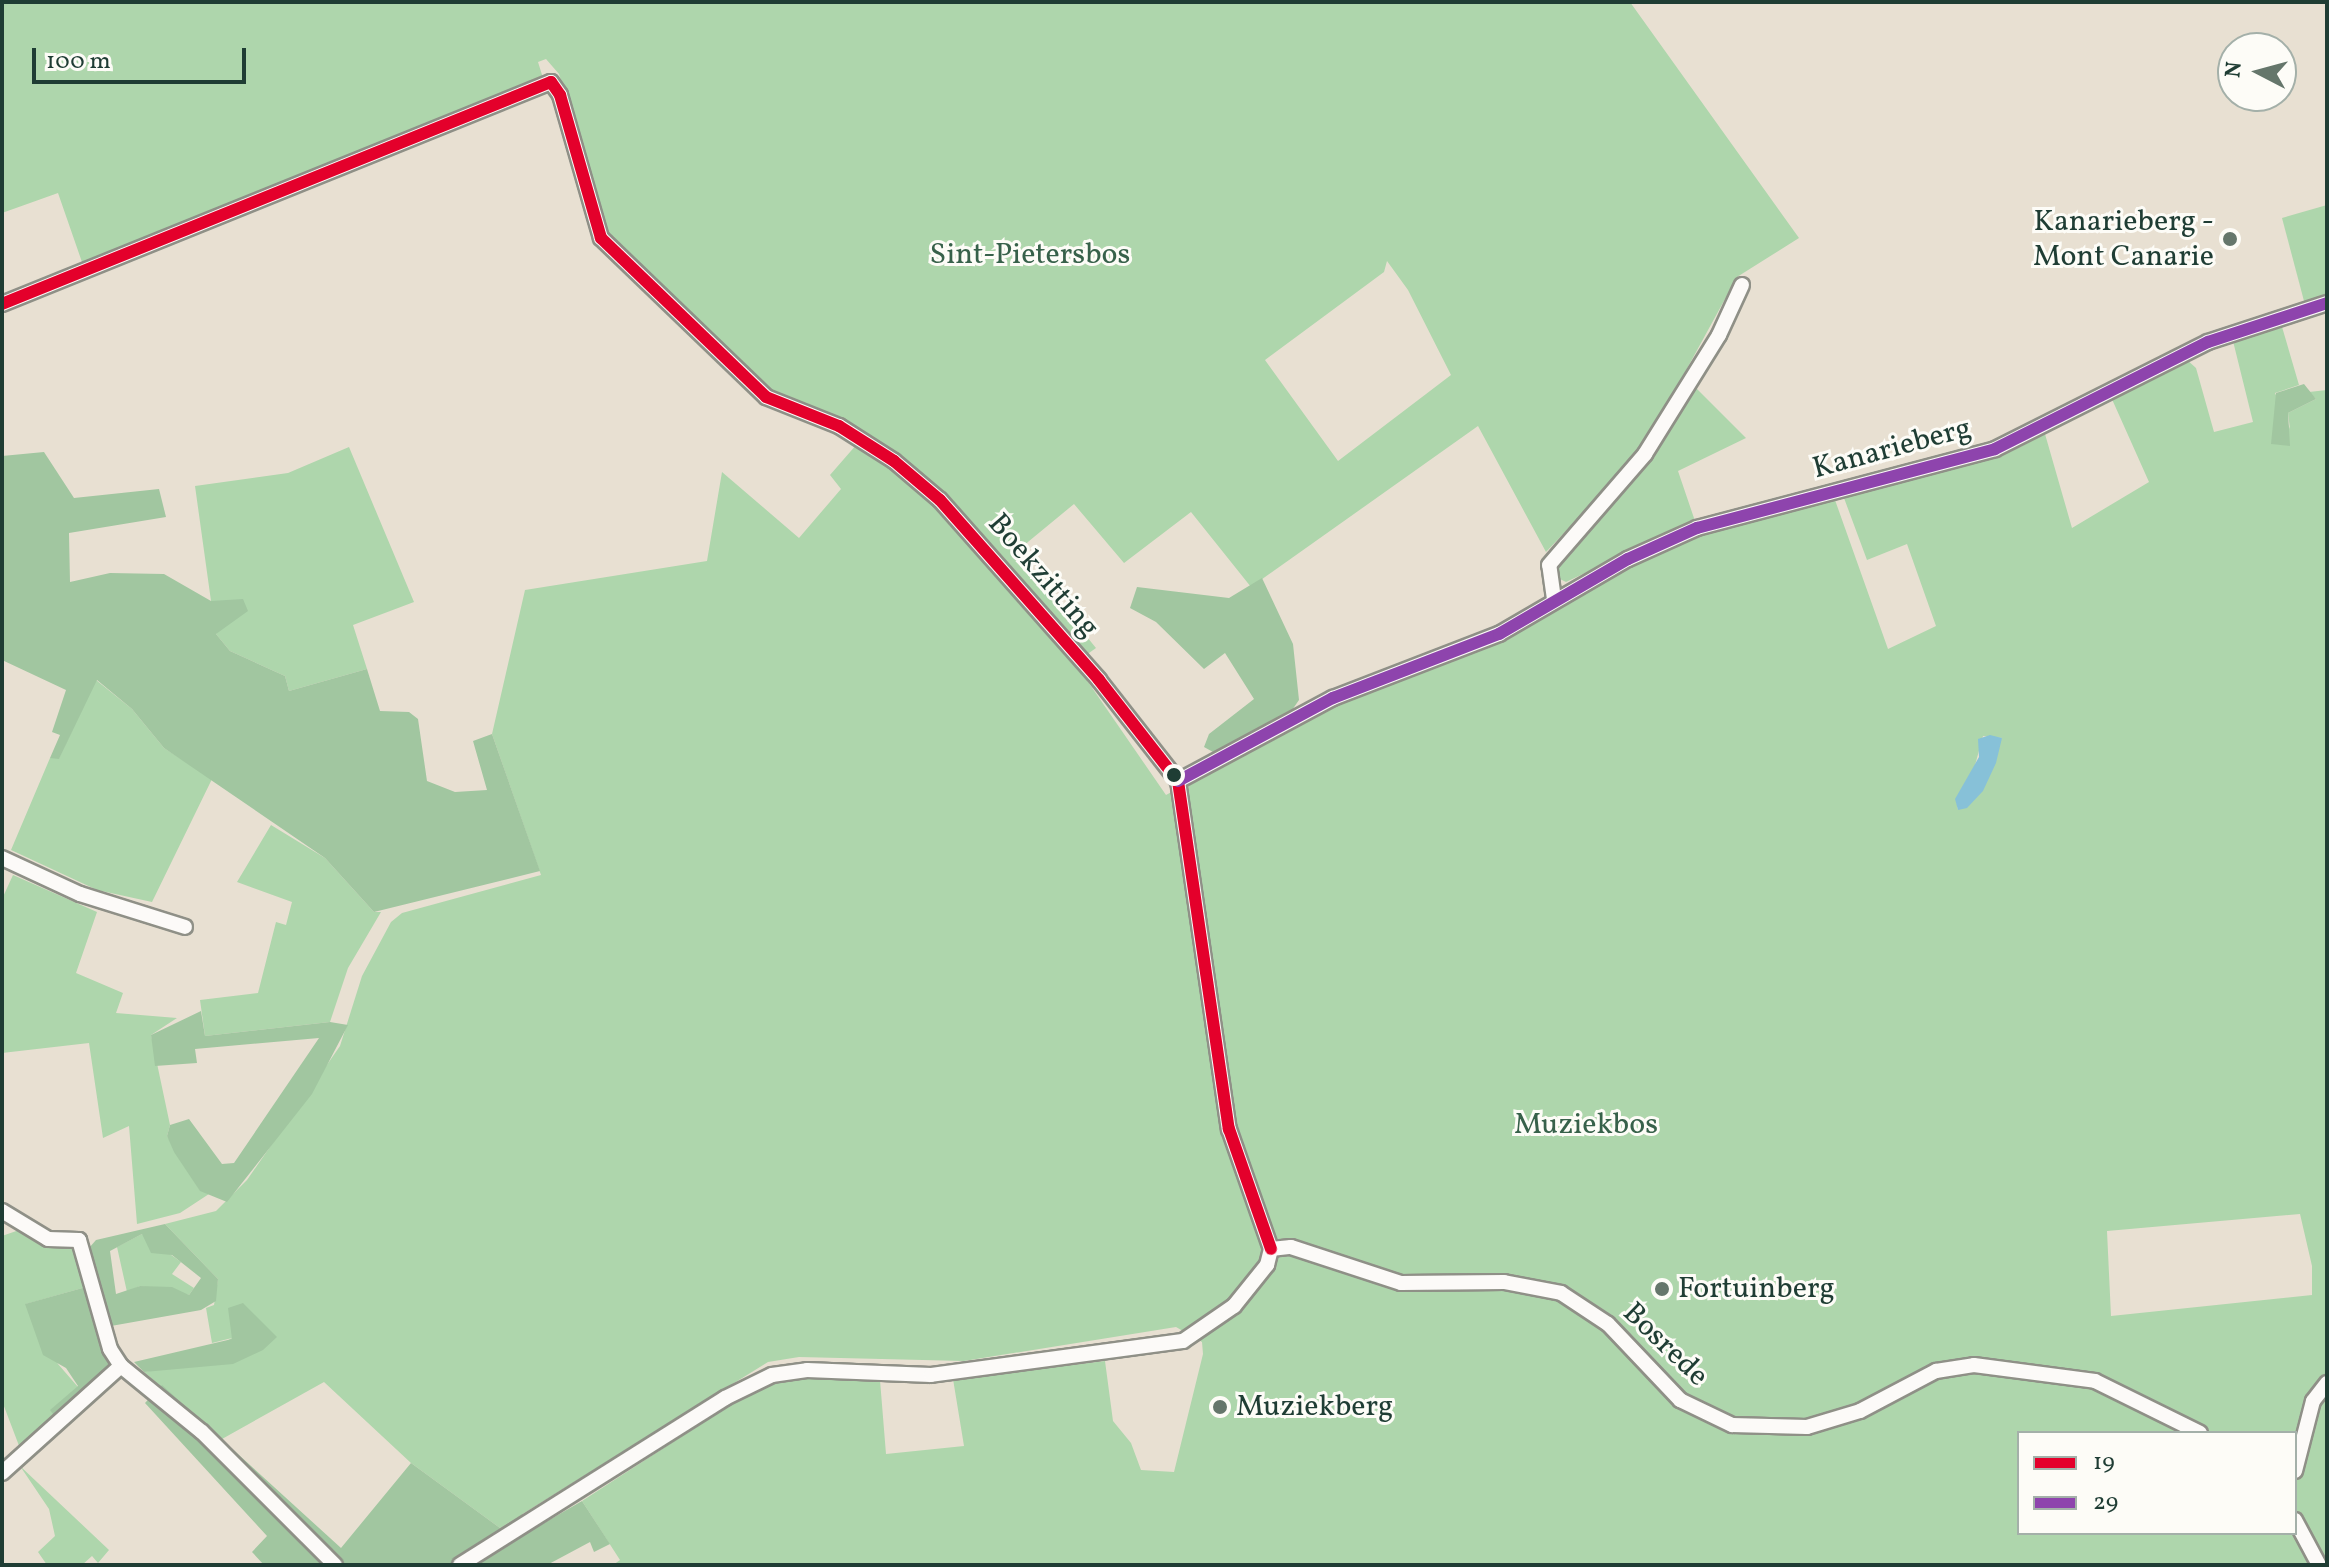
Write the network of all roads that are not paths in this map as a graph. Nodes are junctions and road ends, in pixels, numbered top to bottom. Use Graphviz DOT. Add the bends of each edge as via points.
graph roads {
  1 [pos="1742,285"];
  2 [pos="2327,303"];
  3 [pos="2,304"];
  4 [pos="1554,599"];
  5 [pos="1178,781"];
  6 [pos="2,858"];
  7 [pos="185,927"];
  8 [pos="2,1211"];
  9 [pos="1271,1249"];
  10 [pos="121,1366"];
  11 [pos="2327,1383"];
  12 [pos="2196,1431"];
  13 [pos="2297,1463"];
  14 [pos="2,1473"];
  15 [pos="2297,1524"];
  16 [pos="335,1565"];
  17 [pos="460,1565"];
  18 [pos="2319,1565"];
  1 -- 4 [label="street" via="1719,335 1645,454 1549,565"];
  2 -- 4 [label="street, Kanarieberg" via="2185,352 1995,449 1849,492 1732,516 1628,559"];
  3 -- 5 [label="street, Boekzitting" via="551,82 560,95 601,238 766,397 839,426 894,461 940,500 1078,656"];
  4 -- 5 [label="street" via="1499,634 1333,698"];
  5 -- 9 [label="street" via="1229,1129"];
  6 -- 7 [label="street" via="80,894"];
  8 -- 10 [label="street" via="48,1239 79,1240 110,1349"];
  9 -- 12 [label="street, Bosrede" via="1291,1247 1393,1282 1504,1282 1561,1293 1608,1324 1680,1400 1732,1425 1807,1427 1860,1411 1936,1371 1986,1365 2095,1381"];
  9 -- 17 [label="street" via="1267,1265 1240,1300 1183,1341 954,1374 807,1370 772,1375 725,1398"];
  10 -- 14 [label="street"];
  10 -- 16 [label="street" via="202,1432"];
  11 -- 13 [label="street" via="2313,1401"];
  15 -- 18 [label="street"];
}
